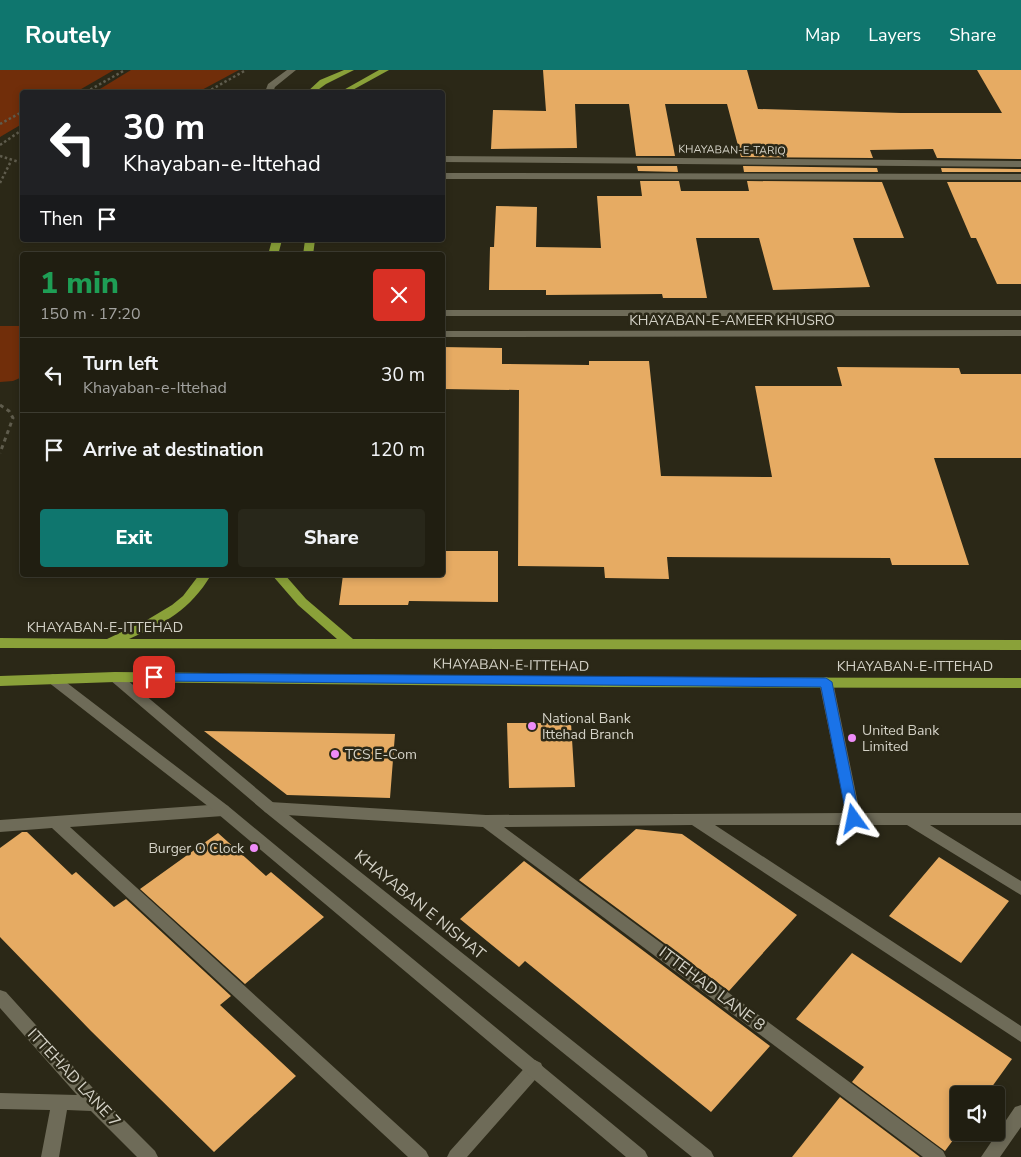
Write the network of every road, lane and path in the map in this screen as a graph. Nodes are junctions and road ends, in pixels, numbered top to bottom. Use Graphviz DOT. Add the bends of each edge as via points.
graph roads {
  1 [pos="125,70"];
  2 [pos="246,70"];
  3 [pos="292,70"];
  4 [pos="350,70"];
  5 [pos="385,70"];
  6 [pos="90,90"];
  7 [pos="211,90"];
  8 [pos="270,90"];
  9 [pos="313,90"];
  10 [pos="348,90"];
  11 [pos="20,113"];
  12 [pos="0,124"];
  13 [pos="20,131"];
  14 [pos="0,144"];
  15 [pos="0,157"];
  16 [pos="445,159"];
  17 [pos="11,161"];
  18 [pos="20,163"];
  19 [pos="1021,164"];
  20 [pos="445,176"];
  21 [pos="1021,177"];
  22 [pos="0,183"];
  23 [pos="445,313"];
  24 [pos="972,313"];
  25 [pos="1021,313"];
  26 [pos="981,333"];
  27 [pos="1021,333"];
  28 [pos="445,334"];
  29 [pos="0,405"];
  30 [pos="0,453"];
  31 [pos="204,577"];
  32 [pos="280,577"];
  33 [pos="348,642"];
  34 [pos="0,643"];
  35 [pos="107,644"];
  36 [pos="1021,645"];
  37 [pos="115,677"];
  38 [pos="53,679"];
  39 [pos="0,681"];
  40 [pos="826,682"];
  41 [pos="1021,683"];
  42 [pos="270,808"];
  43 [pos="223,810"];
  44 [pos="695,818"];
  45 [pos="854,819"];
  46 [pos="1021,819"];
  47 [pos="909,820"];
  48 [pos="486,821"];
  49 [pos="56,823"];
  50 [pos="0,826"];
  51 [pos="1021,889"];
  52 [pos="0,997"];
  53 [pos="1021,1035"];
  54 [pos="535,1068"];
  55 [pos="0,1101"];
  56 [pos="60,1102"];
  57 [pos="95,1103"];
  58 [pos="1021,1113"];
  59 [pos="50,1157"];
  60 [pos="148,1157"];
  61 [pos="420,1157"];
  62 [pos="456,1157"];
  63 [pos="639,1157"];
  64 [pos="705,1157"];
  65 [pos="937,1157"];
  66 [pos="990,1157"];
  1 -- 6 [label="path"];
  2 -- 7 [label="path"];
  3 -- 8 [label="street"];
  4 -- 9 [label="main road"];
  5 -- 10 [label="main road"];
  11 -- 12 [label="path"];
  13 -- 14 [label="path"];
  15 -- 17 [label="path"];
  16 -- 19 [label="street, KHAYABAN-E-TARIQ"];
  17 -- 18 [label="path"];
  17 -- 22 [label="path"];
  20 -- 21 [label="street, KHAYABAN-E-TARIQ"];
  23 -- 24 [label="street, KHAYABAN-E-AMEER KHUSRO"];
  24 -- 25 [label="street, KHAYABAN-E-AMEER KHUSRO"];
  24 -- 26 [label="street"];
  26 -- 27 [label="street, KHAYABAN-E-AMEER KHUSRO"];
  26 -- 28 [label="street, KHAYABAN-E-AMEER KHUSRO"];
  29 -- 30 [label="path" via="13,418"];
  31 -- 35 [label="main road" via="193,595 176,609"];
  32 -- 33 [label="main road" via="302,602"];
  33 -- 35 [label="main road, KHAYABAN-E-ITTEHAD"];
  33 -- 36 [label="main road, KHAYABAN-E-ITTEHAD"];
  34 -- 35 [label="main road, KHAYABAN-E-ITTEHAD"];
  37 -- 38 [label="main road, KHAYABAN-E-ITTEHAD"];
  37 -- 40 [label="main road, KHAYABAN-E-ITTEHAD"];
  37 -- 42 [label="street, KHAYABAN E NISHAT"];
  38 -- 39 [label="main road, KHAYABAN-E-ITTEHAD"];
  38 -- 43 [label="street"];
  40 -- 41 [label="main road, KHAYABAN-E-ITTEHAD"];
  40 -- 45 [label="street"];
  42 -- 48 [label="street"];
  42 -- 64 [label="street, KHAYABAN E NISHAT"];
  43 -- 49 [label="street"];
  43 -- 54 [label="street"];
  44 -- 45 [label="street"];
  44 -- 48 [label="street"];
  44 -- 53 [label="street"];
  45 -- 47 [label="street"];
  46 -- 47 [label="street"];
  47 -- 51 [label="street"];
  48 -- 65 [label="street, ITTEHAD LANE 8"];
  49 -- 50 [label="street"];
  49 -- 61 [label="street"];
  52 -- 57 [label="street, ITTEHAD LANE 7"];
  54 -- 62 [label="street"];
  54 -- 63 [label="street"];
  55 -- 56 [label="street"];
  56 -- 57 [label="street"];
  56 -- 59 [label="street"];
  57 -- 60 [label="street, ITTEHAD LANE 7"];
  58 -- 66 [label="street"];
}
